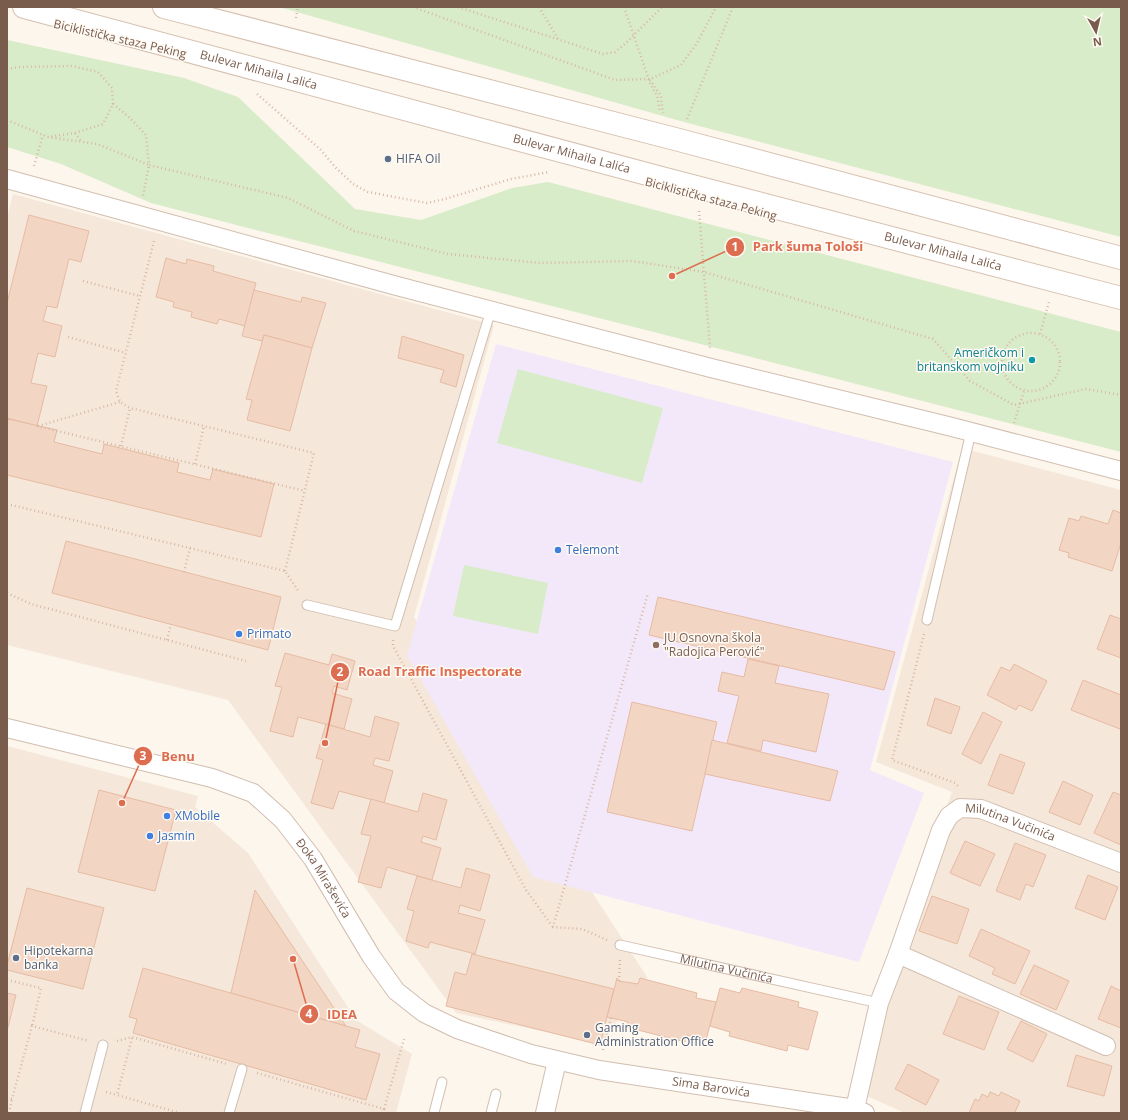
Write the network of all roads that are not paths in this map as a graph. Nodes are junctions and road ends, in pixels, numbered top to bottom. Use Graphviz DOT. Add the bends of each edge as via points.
graph roads {
  1 [pos="24,7"];
  2 [pos="164,7"];
  3 [pos="7,179"];
  4 [pos="1121,258"];
  5 [pos="1121,298"];
  6 [pos="492,310"];
  7 [pos="971,432"];
  8 [pos="1121,472"];
  9 [pos="307,605"];
  10 [pos="927,620"];
  11 [pos="7,728"];
  12 [pos="1121,863"];
  13 [pos="620,945"];
  14 [pos="898,954"];
  15 [pos="879,1003"];
  16 [pos="103,1045"];
  17 [pos="1106,1046"];
  18 [pos="557,1061"];
  19 [pos="242,1069"];
  20 [pos="442,1082"];
  21 [pos="496,1094"];
  22 [pos="858,1112"];
  23 [pos="85,1113"];
  24 [pos="229,1113"];
  25 [pos="434,1113"];
  26 [pos="491,1113"];
  27 [pos="545,1113"];
  1 -- 5 [label="main road, Bulevar Mihaila Lalića" via="658,178"];
  2 -- 4 [label="main road" via="695,144"];
  3 -- 6 [label="street"];
  6 -- 7 [label="street" via="711,368"];
  6 -- 9 [label="lane" via="395,626"];
  7 -- 8 [label="street"];
  7 -- 10 [label="lane"];
  11 -- 18 [label="street, Đoka Miraševića" via="206,776 253,793 283,820 313,859 371,956 396,991 424,1013 457,1029"];
  12 -- 14 [label="street, Milutina Vučinića" via="981,809 960,808 949,816 940,830"];
  13 -- 15 [label="lane, Milutina Vučinića"];
  14 -- 15 [label="street, Milutina Vučinića"];
  14 -- 17 [label="street"];
  15 -- 22 [label="street, Milutina Vučinića"];
  16 -- 23 [label="lane"];
  18 -- 22 [label="street, Sima Barovića"];
  18 -- 27 [label="street"];
  19 -- 24 [label="lane"];
  20 -- 25 [label="lane"];
  21 -- 26 [label="lane"];
}
